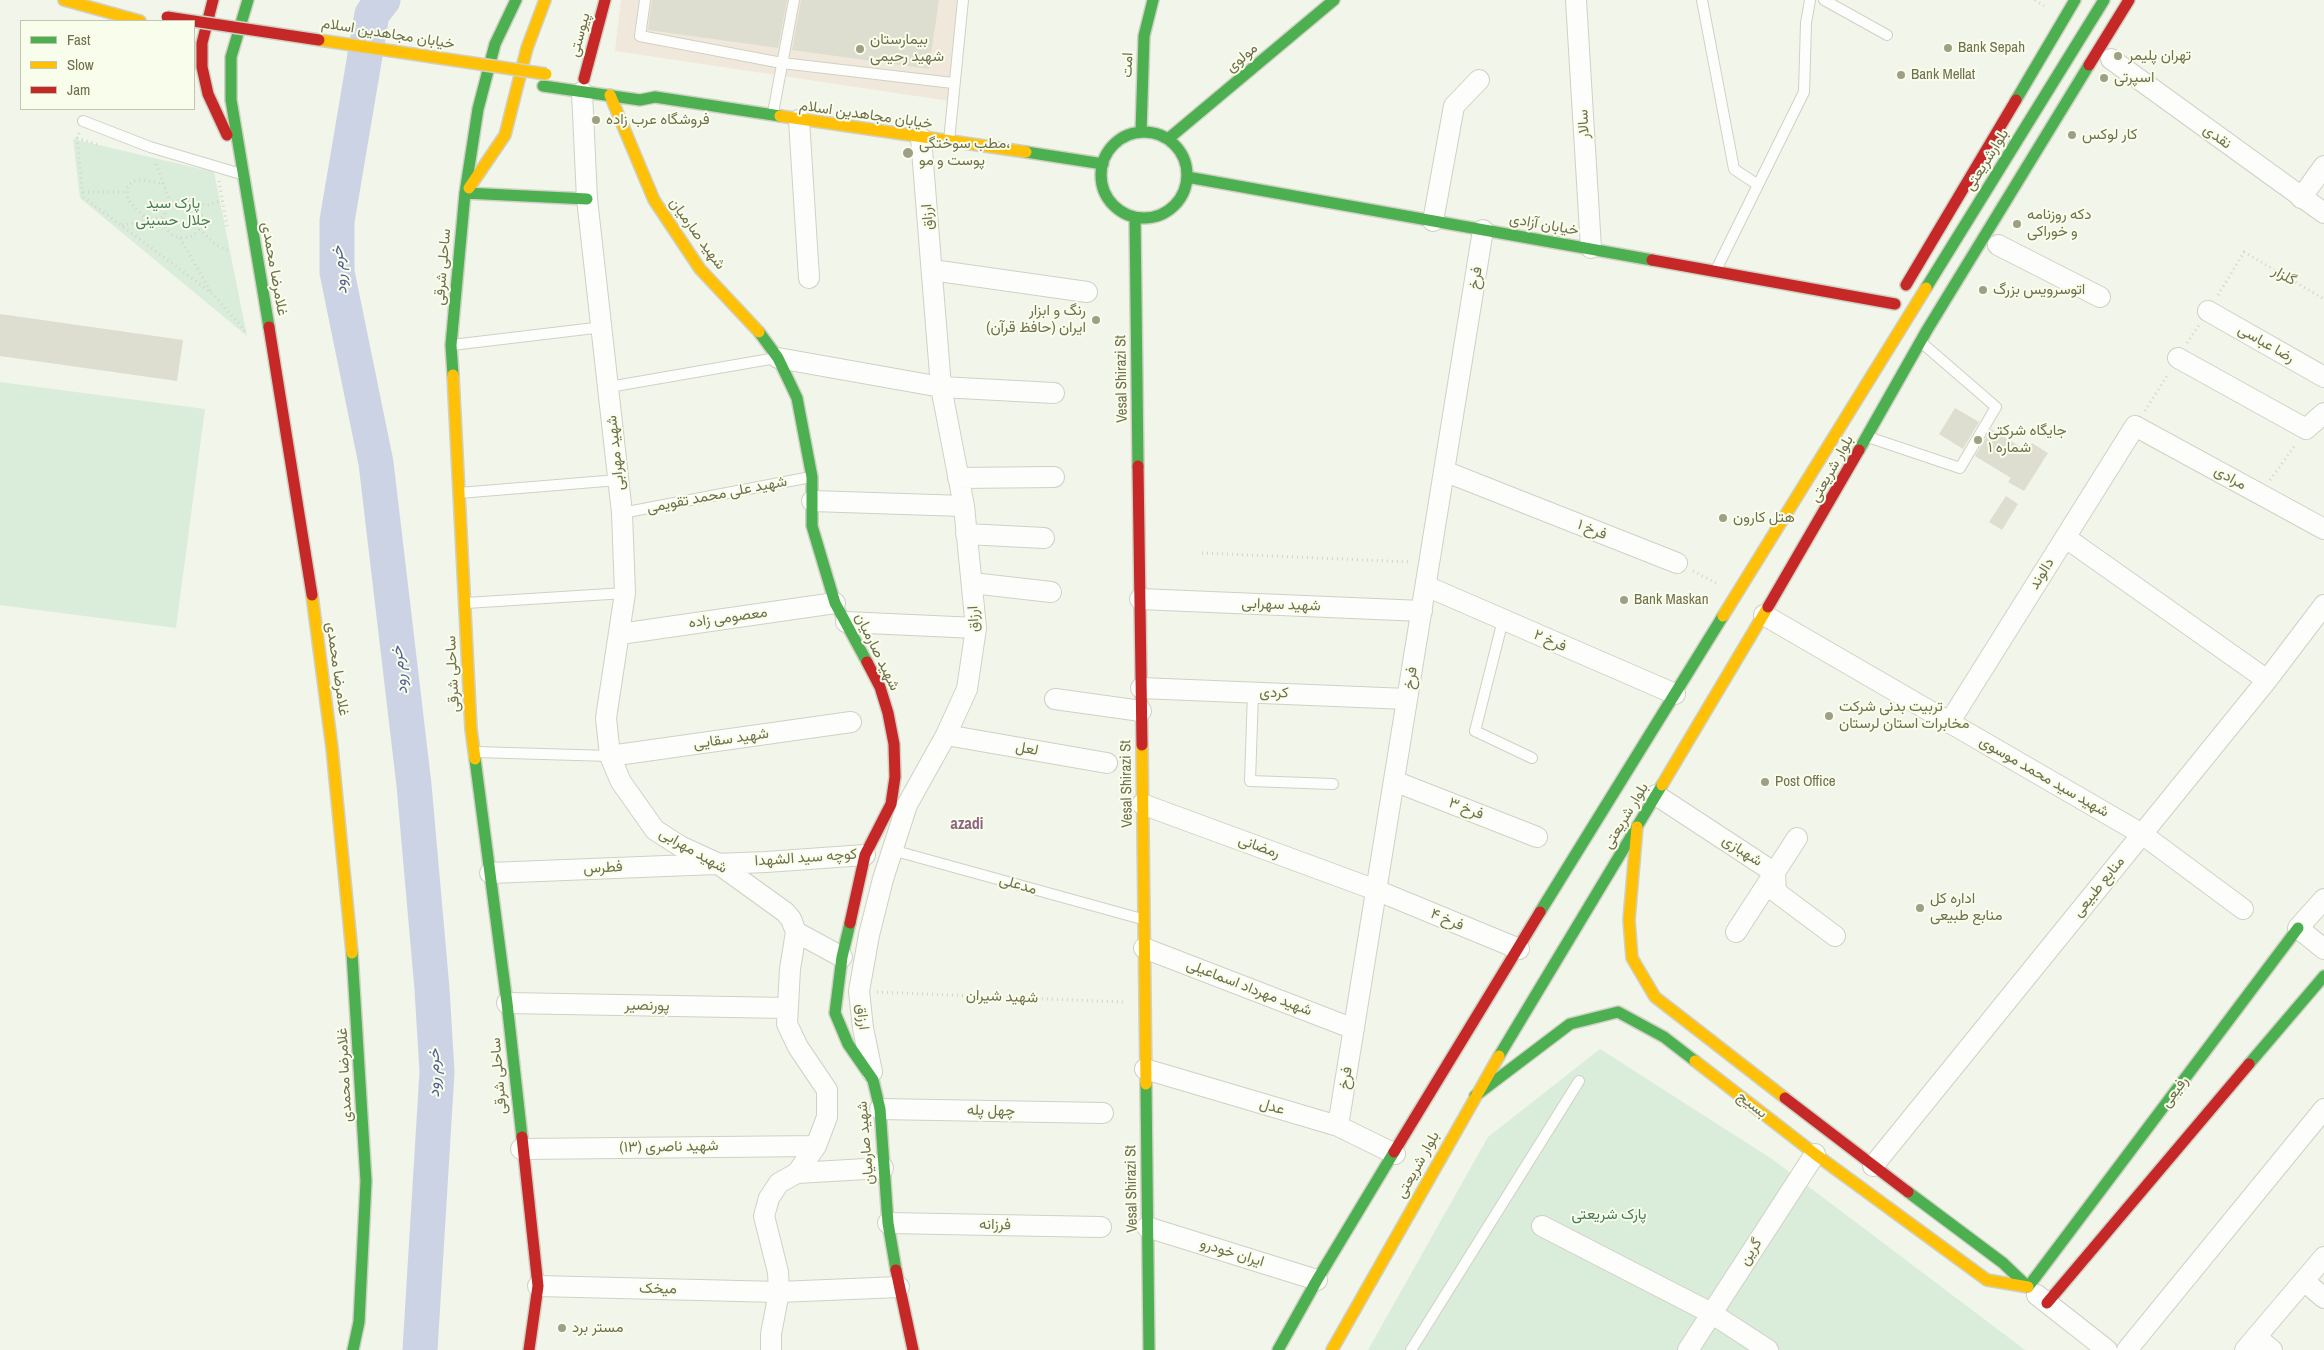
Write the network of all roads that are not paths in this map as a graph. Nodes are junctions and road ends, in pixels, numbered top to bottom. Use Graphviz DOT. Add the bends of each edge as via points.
graph roads {
  1 [pos="64,0"];
  2 [pos="213,0"];
  3 [pos="248,0"];
  4 [pos="516,0"];
  5 [pos="545,0"];
  6 [pos="605,0"];
  7 [pos="645,0"];
  8 [pos="794,0"];
  9 [pos="963,0"];
  10 [pos="1152,0"];
  11 [pos="1334,0"];
  12 [pos="1576,0"];
  13 [pos="1702,0"];
  14 [pos="1810,0"];
  15 [pos="1824,0"];
  16 [pos="2075,0"];
  17 [pos="2104,0"];
  18 [pos="2129,0"];
  19 [pos="162,16"];
  20 [pos="136,20"];
  21 [pos="189,20"];
  22 [pos="195,21"];
  23 [pos="195,33"];
  24 [pos="1887,35"];
  25 [pos="2111,59"];
  26 [pos="782,63"];
  27 [pos="407,65"];
  28 [pos="551,74"];
  29 [pos="475,76"];
  30 [pos="1479,80"];
  31 [pos="584,82"];
  32 [pos="953,83"];
  33 [pos="642,87"];
  34 [pos="610,95"];
  35 [pos="654,97"];
  36 [pos="772,116"];
  37 [pos="799,120"];
  38 [pos="83,121"];
  39 [pos="1141,132"];
  40 [pos="921,138"];
  41 [pos="1168,139"];
  42 [pos="949,142"];
  43 [pos="1103,164"];
  44 [pos="2324,166"];
  45 [pos="243,174"];
  46 [pos="1187,177"];
  47 [pos="1758,186"];
  48 [pos="465,193"];
  49 [pos="2301,198"];
  50 [pos="587,199"];
  51 [pos="2324,212"];
  52 [pos="1135,217"];
  53 [pos="1433,221"];
  54 [pos="1484,230"];
  55 [pos="1998,245"];
  56 [pos="1591,248"];
  57 [pos="932,270"];
  58 [pos="1716,270"];
  59 [pos="809,278"];
  60 [pos="1087,292"];
  61 [pos="2100,297"];
  62 [pos="1960,298"];
  63 [pos="2208,311"];
  64 [pos="602,327"];
  65 [pos="1927,330"];
  66 [pos="1896,336"];
  67 [pos="1920,342"];
  68 [pos="451,345"];
  69 [pos="778,358"];
  70 [pos="2178,358"];
  71 [pos="1858,374"];
  72 [pos="2324,377"];
  73 [pos="610,387"];
  74 [pos="941,388"];
  75 [pos="1054,393"];
  76 [pos="2324,414"];
  77 [pos="2135,426"];
  78 [pos="1838,429"];
  79 [pos="1867,436"];
  80 [pos="1444,471"];
  81 [pos="812,477"];
  82 [pos="1054,477"];
  83 [pos="958,478"];
  84 [pos="618,480"];
  85 [pos="459,493"];
  86 [pos="812,500"];
  87 [pos="964,506"];
  88 [pos="622,513"];
  89 [pos="2324,529"];
  90 [pos="966,534"];
  91 [pos="1044,538"];
  92 [pos="2066,538"];
  93 [pos="1677,563"];
  94 [pos="972,583"];
  95 [pos="1426,586"];
  96 [pos="1051,592"];
  97 [pos="625,593"];
  98 [pos="1140,599"];
  99 [pos="465,603"];
  100 [pos="835,603"];
  101 [pos="2324,605"];
  102 [pos="1422,611"];
  103 [pos="1764,615"];
  104 [pos="1503,620"];
  105 [pos="846,622"];
  106 [pos="976,628"];
  107 [pos="620,634"];
  108 [pos="2266,680"];
  109 [pos="1141,688"];
  110 [pos="1253,692"];
  111 [pos="1675,694"];
  112 [pos="1055,699"];
  113 [pos="1407,699"];
  114 [pos="1141,711"];
  115 [pos="851,722"];
  116 [pos="1949,723"];
  117 [pos="946,736"];
  118 [pos="474,752"];
  119 [pos="610,756"];
  120 [pos="1532,758"];
  121 [pos="1107,763"];
  122 [pos="1394,780"];
  123 [pos="1333,784"];
  124 [pos="1656,795"];
  125 [pos="1142,804"];
  126 [pos="1637,827"];
  127 [pos="2142,834"];
  128 [pos="1537,837"];
  129 [pos="1797,838"];
  130 [pos="892,850"];
  131 [pos="865,855"];
  132 [pos="717,863"];
  133 [pos="1775,873"];
  134 [pos="490,874"];
  135 [pos="1376,890"];
  136 [pos="2324,899"];
  137 [pos="2243,909"];
  138 [pos="1144,920"];
  139 [pos="2298,928"];
  140 [pos="796,932"];
  141 [pos="1736,932"];
  142 [pos="1835,936"];
  143 [pos="1144,948"];
  144 [pos="1518,949"];
  145 [pos="2324,949"];
  146 [pos="842,956"];
  147 [pos="2324,976"];
  148 [pos="508,1003"];
  149 [pos="787,1008"];
  150 [pos="1354,1029"];
  151 [pos="1145,1069"];
  152 [pos="873,1080"];
  153 [pos="1579,1081"];
  154 [pos="1474,1097"];
  155 [pos="880,1109"];
  156 [pos="2324,1109"];
  157 [pos="1103,1112"];
  158 [pos="1338,1126"];
  159 [pos="1822,1142"];
  160 [pos="816,1146"];
  161 [pos="521,1149"];
  162 [pos="1395,1154"];
  163 [pos="1873,1166"];
  164 [pos="883,1168"];
  165 [pos="797,1172"];
  166 [pos="888,1223"];
  167 [pos="1542,1226"];
  168 [pos="1101,1227"];
  169 [pos="1147,1227"];
  170 [pos="2324,1257"];
  171 [pos="1318,1280"];
  172 [pos="2304,1281"];
  173 [pos="538,1286"];
  174 [pos="899,1287"];
  175 [pos="2028,1288"];
  176 [pos="779,1292"];
  177 [pos="2324,1298"];
  178 [pos="2047,1303"];
  179 [pos="1711,1314"];
  180 [pos="2250,1343"];
  181 [pos="353,1350"];
  182 [pos="529,1350"];
  183 [pos="771,1350"];
  184 [pos="914,1350"];
  185 [pos="1149,1350"];
  186 [pos="1278,1350"];
  187 [pos="1332,1350"];
  188 [pos="1411,1350"];
  189 [pos="1688,1350"];
  190 [pos="1768,1350"];
  191 [pos="2107,1350"];
  192 [pos="2127,1350"];
  193 [pos="2272,1350"];
  1 -- 20 [label="main road"];
  2 -- 45 [label="main road" via="202,43 202,67 208,94"];
  3 -- 45 [label="main road, غلامرضا محمدی" via="231,57 231,100"];
  4 -- 48 [label="main road, ساحلی شرقی" via="492,53 478,109"];
  5 -- 48 [label="main road" via="526,48 505,135"];
  6 -- 31 [label="main road, پیوستی"];
  7 -- 26 [label="lane" via="640,36"];
  8 -- 26 [label="lane"];
  9 -- 32 [label="lane"];
  10 -- 39 [label="main road, امت" via="1144,36"];
  11 -- 41 [label="main road, مولوی"];
  12 -- 56 [label="street, سالار"];
  13 -- 47 [label="lane" via="1734,169"];
  14 -- 47 [label="lane" via="1804,92"];
  15 -- 24 [label="lane"];
  16 -- 58 [label="main road, خیابان آزادی" via="1892,308"];
  17 -- 66 [label="main road, بلوارشریعتی"];
  18 -- 65 [label="main road, بلوار شریعتی"];
  19 -- 21 [label="main road, خیابان مجاهدین اسلام, bridge"];
  22 -- 28 [label="main road, خیابان مجاهدین اسلام, bridge"];
  23 -- 27 [label="main road, خیابان مجاهدین اسلام"];
  25 -- 49 [label="street, نقدی"];
  26 -- 32 [label="lane"];
  26 -- 36 [label="lane"];
  29 -- 31 [label="main road, خیابان مجاهدین اسلام" via="543,86"];
  30 -- 53 [label="street" via="1454,106"];
  31 -- 34 [label="main road, خیابان مجاهدین اسلام"];
  31 -- 50 [label="street, شهید مهرابی"];
  32 -- 42 [label="lane"];
  33 -- 35 [label="main road"];
  34 -- 35 [label="main road, خیابان مجاهدین اسلام" via="640,100"];
  34 -- 69 [label="main road, شهید صارمیان" via="654,200 700,269 768,342"];
  35 -- 36 [label="main road, خیابان مجاهدین اسلام"];
  36 -- 37 [label="main road, خیابان مجاهدین اسلام"];
  37 -- 40 [label="main road, خیابان مجاهدین اسلام"];
  37 -- 59 [label="street"];
  38 -- 45 [label="lane" via="150,147"];
  39 -- 41 [label="main road" via="1155,133"];
  39 -- 43 [label="main road" via="1117,142"];
  40 -- 42 [label="main road, خیابان مجاهدین اسلام"];
  40 -- 57 [label="street, ارزاق"];
  41 -- 46 [label="main road" via="1186,162"];
  42 -- 43 [label="main road, خیابان مجاهدین اسلام"];
  43 -- 52 [label="main road" via="1101,177 1108,197 1122,212"];
  44 -- 49 [label="street"];
  45 -- 181 [label="main road, غلامرضا محمدی" via="303,530 332,748 351,949 366,1181 359,1322"];
  46 -- 52 [label="main road" via="1184,191 1176,204 1157,215"];
  46 -- 53 [label="main road, خیابان آزادی"];
  47 -- 58 [label="lane"];
  48 -- 50 [label="main road"];
  48 -- 68 [label="main road, ساحلی شرقی"];
  49 -- 51 [label="street, نقدی"];
  50 -- 64 [label="street, شهید مهرابی"];
  52 -- 98 [label="main road, Vesal Shirazi St"];
  53 -- 54 [label="main road, خیابان آزادی"];
  54 -- 56 [label="main road, خیابان آزادی"];
  54 -- 80 [label="street, فرخ"];
  55 -- 61 [label="street"];
  56 -- 58 [label="main road, خیابان آزادی"];
  57 -- 60 [label="street"];
  57 -- 74 [label="street, ارزاق"];
  62 -- 65 [label="main road"];
  63 -- 72 [label="street, رضا عباسی"];
  64 -- 68 [label="lane"];
  64 -- 73 [label="street, شهید مهرابی"];
  65 -- 67 [label="main road, بلوار شریعتی"];
  66 -- 78 [label="main road, بلوار شریعتی"];
  67 -- 79 [label="main road, بلوار شریعتی"];
  67 -- 79 [label="lane" via="1996,408 1960,468"];
  68 -- 85 [label="main road, ساحلی شرقی"];
  69 -- 73 [label="lane"];
  69 -- 74 [label="street"];
  69 -- 81 [label="main road, شهید صارمیان" via="796,398"];
  70 -- 76 [label="street" via="2306,429"];
  71 -- 78 [label="main road"];
  73 -- 84 [label="street, شهید مهرابی"];
  74 -- 75 [label="street"];
  74 -- 83 [label="street, ارزاق"];
  77 -- 89 [label="street, مرادی"];
  77 -- 92 [label="street, دالوند"];
  78 -- 111 [label="main road, بلوار شریعتی"];
  79 -- 103 [label="main road, بلوار شریعتی"];
  80 -- 93 [label="street, فرخ ۱"];
  80 -- 95 [label="street, فرخ"];
  81 -- 86 [label="main road, شهید صارمیان"];
  81 -- 88 [label="lane, شهید علی محمد تقویمی"];
  82 -- 83 [label="street"];
  83 -- 87 [label="street, ارزاق"];
  84 -- 85 [label="lane"];
  84 -- 88 [label="street, شهید مهرابی"];
  85 -- 99 [label="main road, ساحلی شرقی"];
  86 -- 87 [label="street"];
  86 -- 100 [label="main road, شهید صارمیان" via="812,526"];
  87 -- 90 [label="street, ارزاق"];
  88 -- 97 [label="street, شهید مهرابی"];
  90 -- 91 [label="street"];
  90 -- 94 [label="street, ارزاق"];
  92 -- 108 [label="street"];
  92 -- 116 [label="street, دالوند"];
  94 -- 96 [label="street"];
  94 -- 106 [label="street, ارزاق"];
  95 -- 102 [label="street, فرخ"];
  95 -- 104 [label="street, فرخ ۲"];
  97 -- 99 [label="lane"];
  97 -- 107 [label="street, شهید مهرابی"];
  98 -- 102 [label="street, شهید سهرابی"];
  98 -- 109 [label="main road, Vesal Shirazi St"];
  99 -- 118 [label="main road, ساحلی شرقی"];
  100 -- 105 [label="main road, شهید صارمیان"];
  100 -- 107 [label="street, معصومی زاده"];
  101 -- 108 [label="street, منابع طبیعی"];
  102 -- 113 [label="street, فرخ"];
  103 -- 116 [label="street, شهید سید محمد موسوی"];
  103 -- 124 [label="main road, بلوار شریعتی"];
  104 -- 111 [label="street, فرخ ۲"];
  104 -- 120 [label="lane" via="1475,731"];
  105 -- 106 [label="street"];
  105 -- 131 [label="main road, شهید صارمیان" via="880,686 894,744 895,777 891,804"];
  106 -- 117 [label="street, ارزاق" via="967,689"];
  107 -- 119 [label="street, شهید مهرابی" via="606,718"];
  108 -- 127 [label="street, منابع طبیعی"];
  109 -- 110 [label="street, کردی"];
  109 -- 114 [label="main road, Vesal Shirazi St"];
  110 -- 113 [label="street, کردی"];
  110 -- 123 [label="lane" via="1250,781"];
  111 -- 144 [label="main road, بلوار شریعتی"];
  112 -- 114 [label="street"];
  113 -- 122 [label="street, فرخ"];
  114 -- 125 [label="main road, Vesal Shirazi St"];
  115 -- 119 [label="street, شهید سقایی"];
  116 -- 127 [label="street, شهید سید محمد موسوی"];
  117 -- 121 [label="street, لعل"];
  117 -- 130 [label="street, ارزاق" via="907,805"];
  118 -- 119 [label="lane"];
  118 -- 134 [label="main road, ساحلی شرقی"];
  119 -- 132 [label="street, شهید مهرابی" via="621,782 655,830"];
  122 -- 128 [label="street, فرخ ۳"];
  122 -- 135 [label="street, فرخ"];
  124 -- 126 [label="main road, بلوار شریعتی"];
  124 -- 133 [label="street, شهبازی"];
  125 -- 135 [label="street, رمضانی"];
  125 -- 138 [label="main road, Vesal Shirazi St"];
  126 -- 154 [label="main road, بلوار شریعتی"];
  126 -- 159 [label="main road, بسیج" via="1629,920 1632,958 1654,997"];
  127 -- 137 [label="street, شهید سید محمد موسوی"];
  127 -- 163 [label="street, منابع طبیعی"];
  129 -- 133 [label="street"];
  130 -- 138 [label="lane, مدعلی"];
  130 -- 152 [label="street, ارزاق" via="869,935 859,991"];
  131 -- 132 [label="street, کوچه سید الشهدا"];
  131 -- 146 [label="main road, شهید صارمیان"];
  132 -- 134 [label="street, فطرس"];
  132 -- 140 [label="street, شهید مهرابی" via="786,912"];
  133 -- 141 [label="street"];
  133 -- 142 [label="street, شهبازی" via="1776,892"];
  134 -- 148 [label="main road, ساحلی شرقی"];
  135 -- 144 [label="street, فرخ ۴"];
  135 -- 150 [label="street, فرخ"];
  136 -- 139 [label="street, رفیعی"];
  138 -- 143 [label="main road, Vesal Shirazi St"];
  139 -- 145 [label="street"];
  139 -- 175 [label="main road, رفیعی"];
  140 -- 146 [label="street"];
  140 -- 149 [label="street"];
  143 -- 150 [label="street, شهید مهرداد اسماعیلی"];
  143 -- 151 [label="main road, Vesal Shirazi St"];
  144 -- 162 [label="main road, بلوار شریعتی"];
  146 -- 152 [label="main road, شهید صارمیان" via="835,1013 848,1044"];
  147 -- 178 [label="main road"];
  148 -- 149 [label="street, پورنصیر"];
  148 -- 161 [label="main road, ساحلی شرقی"];
  149 -- 160 [label="street" via="787,1024 798,1047 827,1090 827,1117"];
  150 -- 158 [label="street, فرخ"];
  151 -- 158 [label="street, عدل"];
  151 -- 169 [label="main road, Vesal Shirazi St"];
  152 -- 155 [label="main road, شهید صارمیان"];
  153 -- 188 [label="lane"];
  154 -- 159 [label="main road, بسیج" via="1570,1024 1618,1012 1664,1037"];
  154 -- 187 [label="main road, بلوار شریعتی"];
  155 -- 157 [label="street, چهل پله"];
  155 -- 164 [label="main road, شهید صارمیان"];
  156 -- 192 [label="street"];
  158 -- 162 [label="street, عدل"];
  159 -- 163 [label="main road, بسیج"];
  159 -- 175 [label="main road, بسیج" via="1987,1280"];
  159 -- 179 [label="street, گرین"];
  160 -- 161 [label="street, شهید ناصری (۱۳)"];
  160 -- 165 [label="street"];
  161 -- 173 [label="main road, ساحلی شرقی"];
  162 -- 171 [label="main road, بلوار شریعتی"];
  163 -- 175 [label="main road, بسیج" via="2003,1263"];
  164 -- 165 [label="street"];
  164 -- 166 [label="main road, شهید صارمیان"];
  165 -- 176 [label="street" via="779,1183 769,1198 764,1216 778,1272"];
  166 -- 168 [label="street, فرزانه"];
  166 -- 174 [label="main road, شهید صارمیان"];
  167 -- 179 [label="street"];
  169 -- 171 [label="street, ایران خودرو"];
  169 -- 185 [label="main road, Vesal Shirazi St"];
  170 -- 172 [label="street"];
  171 -- 186 [label="main road, بلوار شریعتی"];
  172 -- 177 [label="street"];
  172 -- 180 [label="street"];
  173 -- 176 [label="street, میخک"];
  173 -- 182 [label="main road, ساحلی شرقی"];
  174 -- 176 [label="street, میخک"];
  174 -- 184 [label="main road, شهید صارمیان"];
  175 -- 178 [label="street, بسیج"];
  176 -- 183 [label="street"];
  178 -- 191 [label="street, بسیج"];
  179 -- 189 [label="street, گرین"];
  179 -- 190 [label="street"];
  180 -- 193 [label="street"];
}
